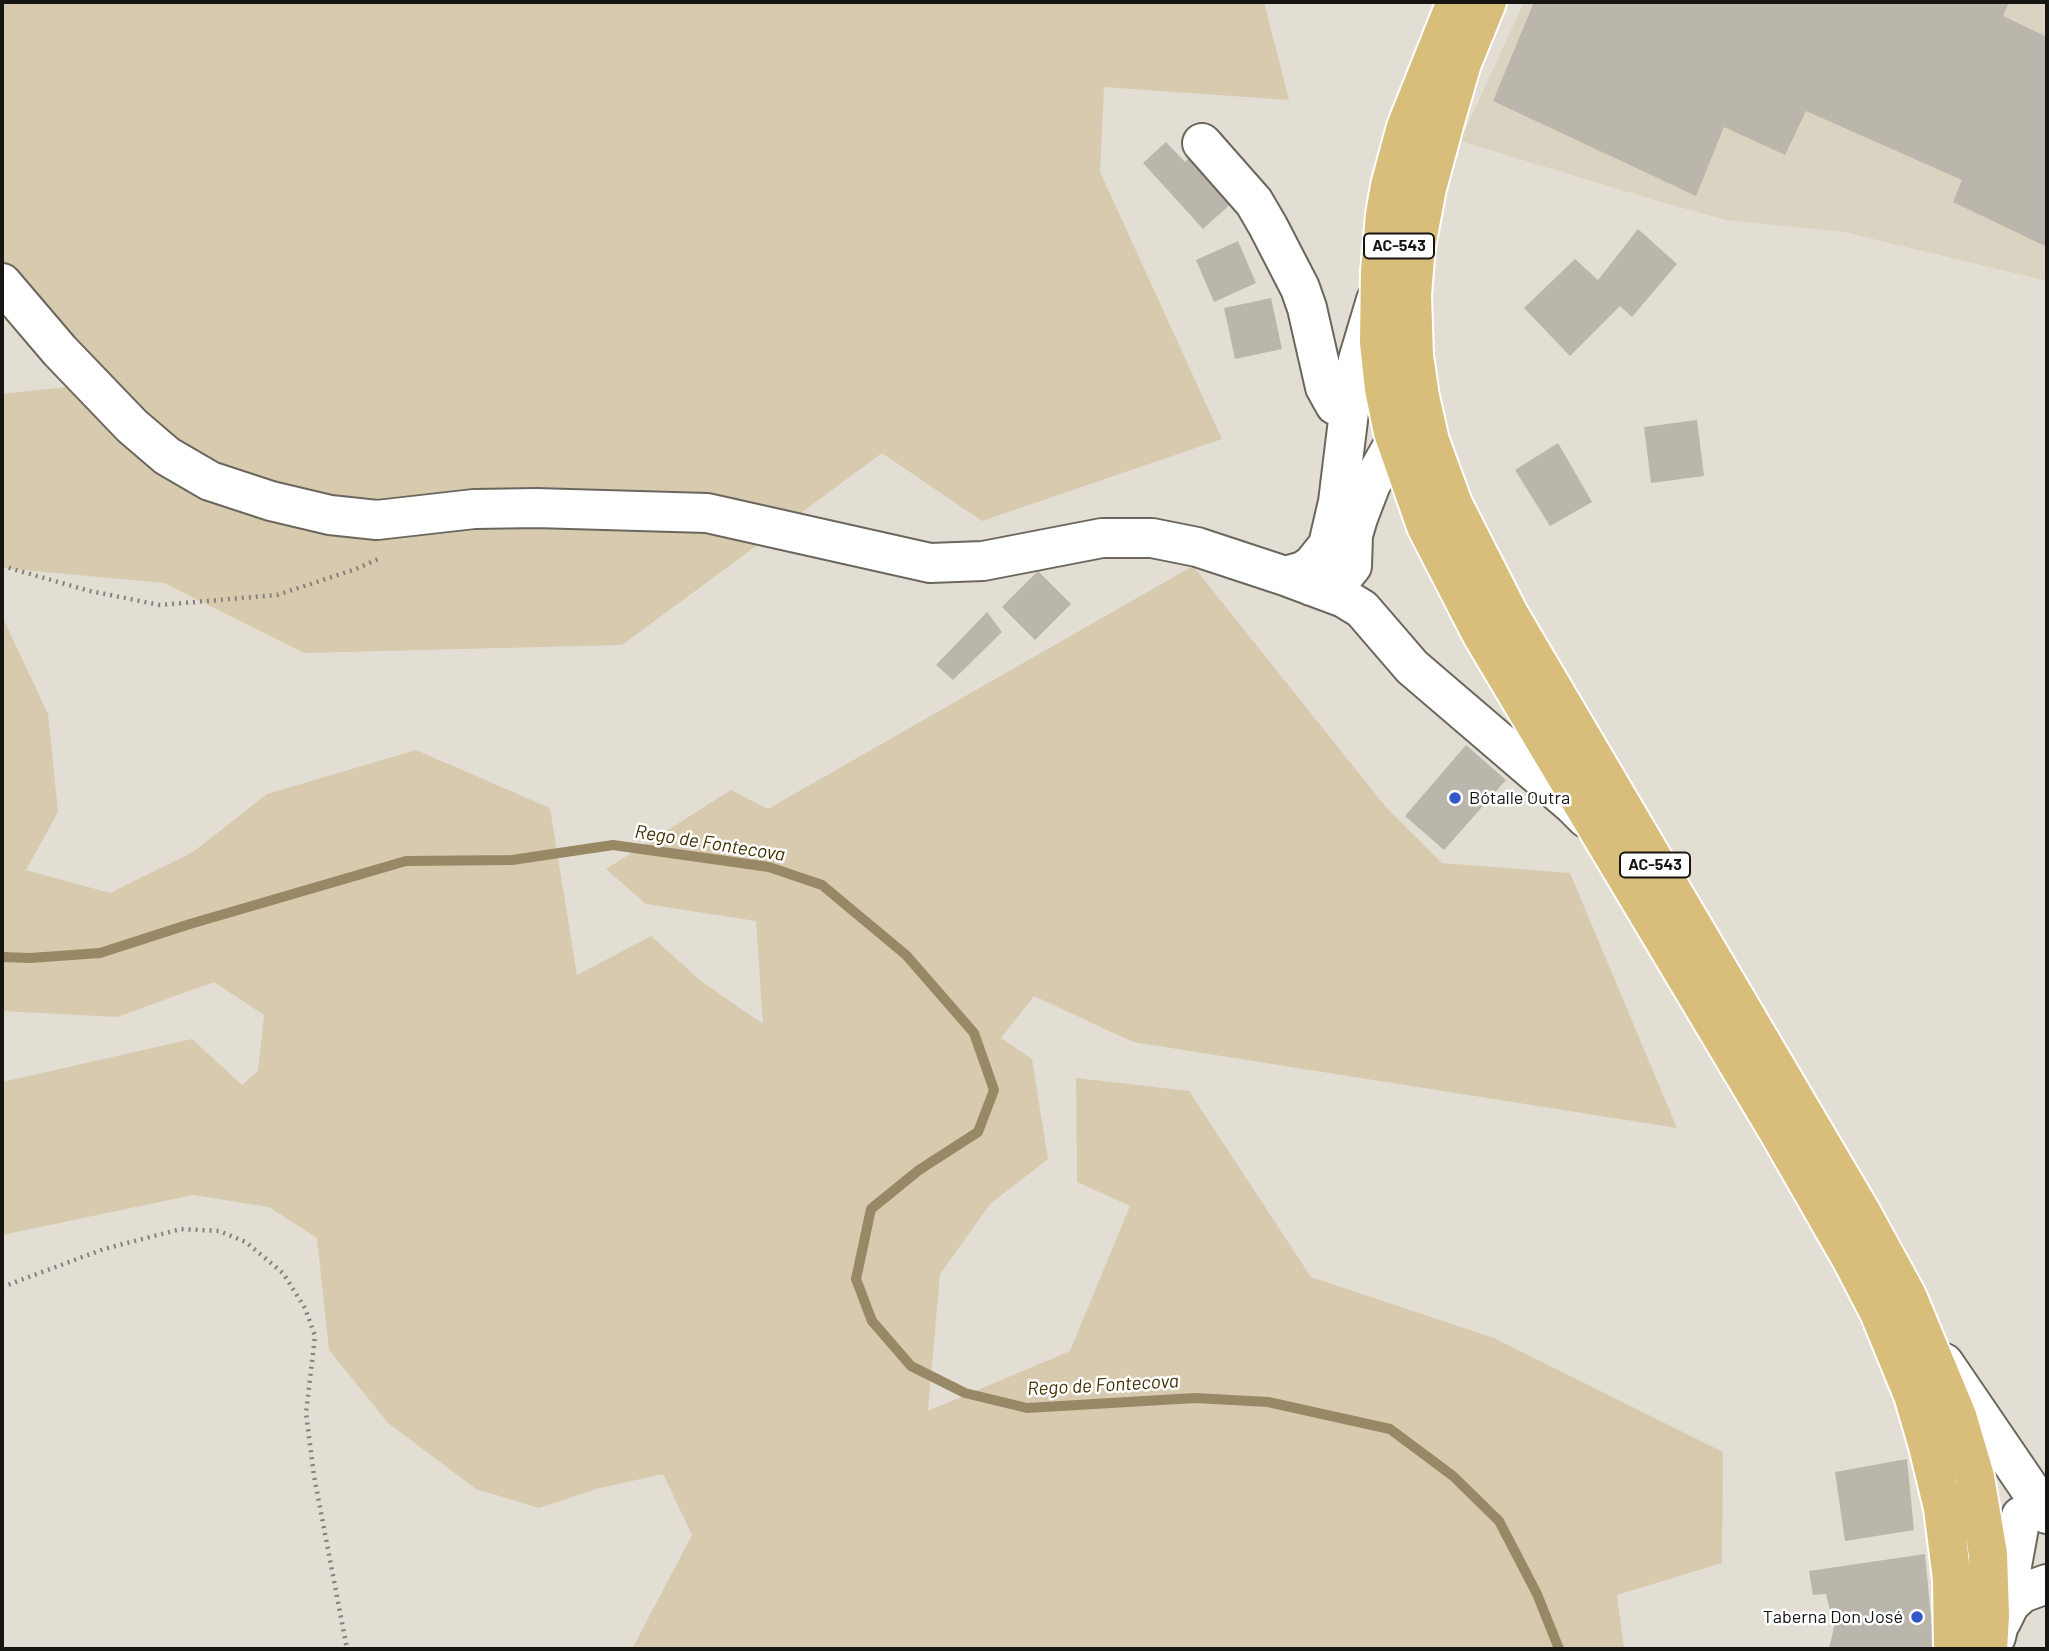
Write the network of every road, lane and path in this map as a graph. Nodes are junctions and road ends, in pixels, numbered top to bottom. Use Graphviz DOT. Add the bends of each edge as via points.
graph roads {
  1 [pos="1456,2"];
  2 [pos="1487,2"];
  3 [pos="1462,63"];
  4 [pos="1202,143"];
  5 [pos="2,283"];
  6 [pos="1380,288"];
  7 [pos="1349,412"];
  8 [pos="1396,440"];
  9 [pos="379,558"];
  10 [pos="2,566"];
  11 [pos="1320,587"];
  12 [pos="1595,827"];
  13 [pos="1819,1203"];
  14 [pos="2,1287"];
  15 [pos="1922,1330"];
  16 [pos="2008,1511"];
  17 [pos="2047,1567"];
  18 [pos="2047,1584"];
  19 [pos="1993,1642"];
  20 [pos="347,1649"];
  21 [pos="1953,1649"];
  22 [pos="1967,1649"];
  1 -- 6 [label="main road, AC-543" via="1397,157 1385,215"];
  2 -- 3 [label="main road, AC-543"];
  3 -- 8 [label="main road, AC-543" via="1433,111 1403,221 1396,310 1404,410"];
  3 -- 15 [label="main road, AC-543" via="1422,209 1412,295 1420,397 1440,472 1510,616 1861,1212"];
  4 -- 7 [label="street" via="1254,202 1274,236 1307,308 1325,387 1335,405"];
  5 -- 11 [label="street" via="60,351 167,457 211,481 330,515 377,520 474,509 537,508 707,513 930,563 983,561 1102,538 1152,538 1197,547"];
  6 -- 7 [label="street" via="1363,336"];
  6 -- 8 [label="main road, AC-543" via="1382,370"];
  7 -- 11 [label="street" via="1335,522 1320,558 1303,571"];
  8 -- 11 [label="street" via="1358,518 1352,566 1343,577"];
  8 -- 12 [label="main road, AC-543" via="1441,559"];
  9 -- 10 [label="path" via="277,595 160,605"];
  11 -- 12 [label="street" via="1372,618 1412,667"];
  12 -- 13 [label="main road, AC-543"];
  13 -- 16 [label="street" via="1907,1335 1950,1455"];
  13 -- 21 [label="main road, AC-543" via="1878,1312 1921,1421 1949,1543"];
  14 -- 20 [label="path" via="104,1249 181,1229 219,1231 246,1241 283,1273 305,1308 315,1336 306,1413"];
  15 -- 16 [label="main road, AC-543" via="1957,1416"];
  15 -- 16 [label="street" via="1988,1426"];
  16 -- 17 [label="street"];
  16 -- 19 [label="main road, AC-543" via="1990,1583"];
  16 -- 22 [label="street" via="1969,1579"];
  18 -- 19 [label="street" via="2015,1599"];
}
